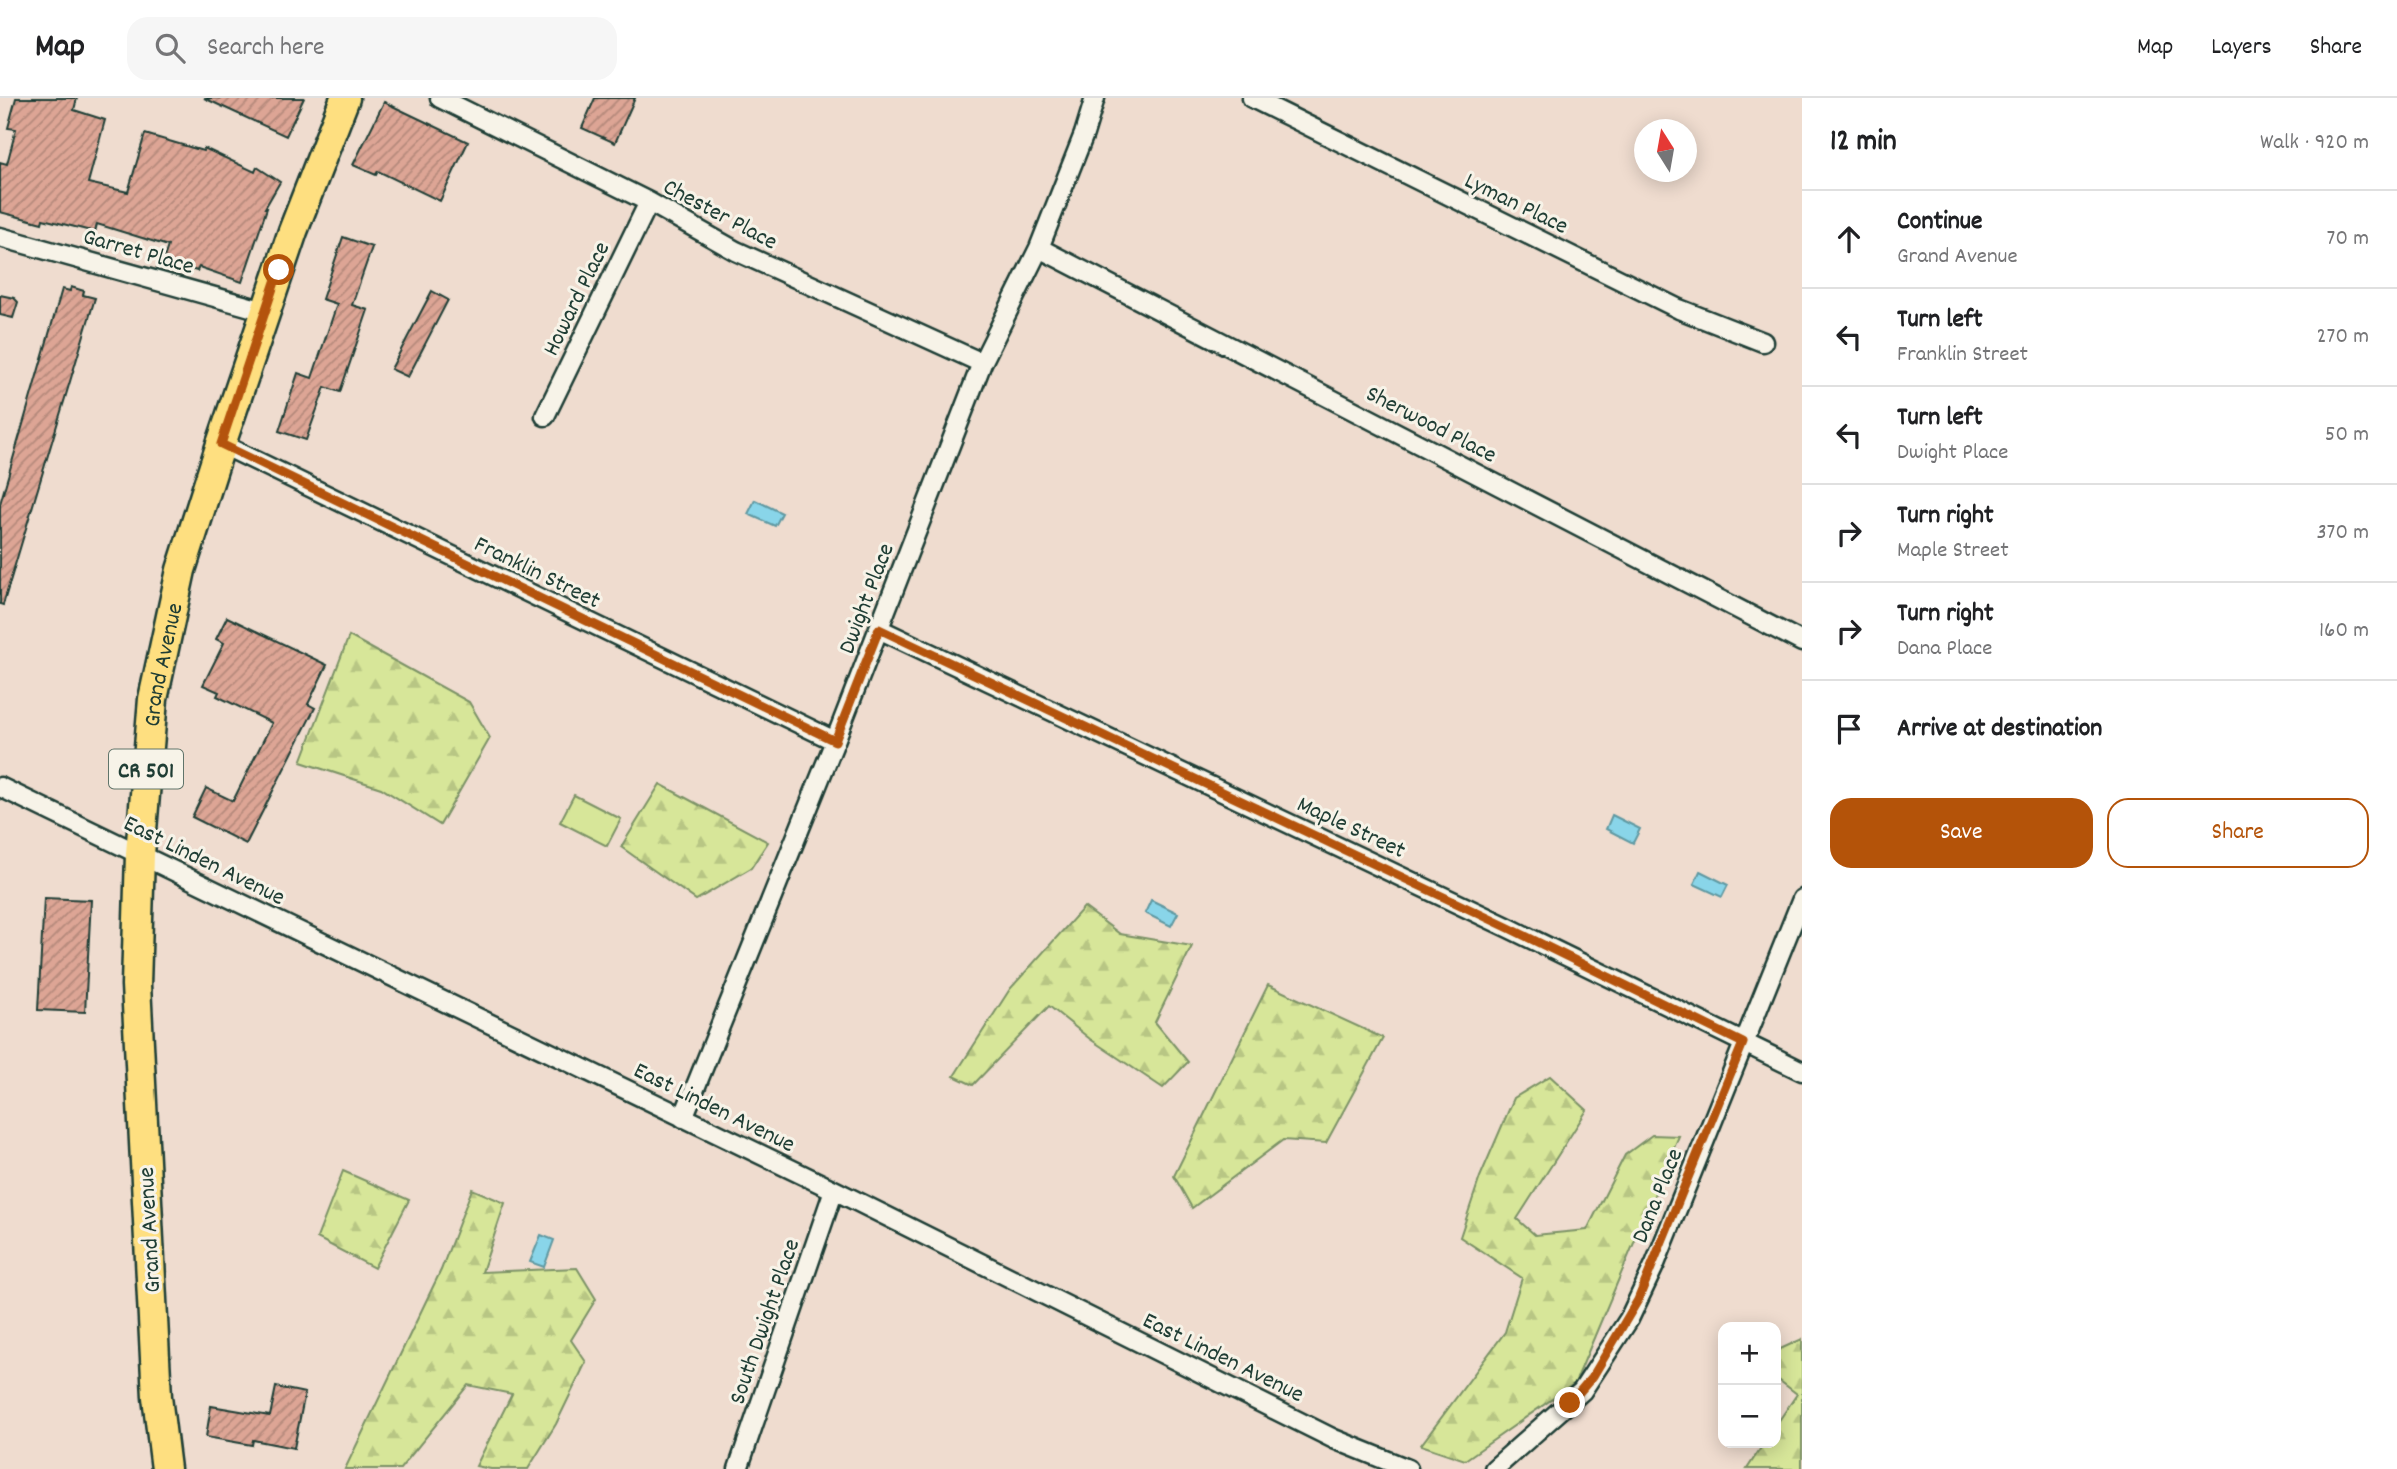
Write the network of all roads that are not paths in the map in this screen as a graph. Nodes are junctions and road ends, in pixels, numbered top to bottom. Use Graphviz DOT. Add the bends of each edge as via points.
graph roads {
  1 [pos="345,98"];
  2 [pos="440,98"];
  3 [pos="1095,98"];
  4 [pos="1252,98"];
  5 [pos="649,202"];
  6 [pos="0,237"];
  7 [pos="1039,248"];
  8 [pos="265,311"];
  9 [pos="1763,342"];
  10 [pos="982,363"];
  11 [pos="545,416"];
  12 [pos="221,444"];
  13 [pos="879,629"];
  14 [pos="1802,642"];
  15 [pos="835,741"];
  16 [pos="0,787"];
  17 [pos="140,854"];
  18 [pos="1802,900"];
  19 [pos="1743,1043"];
  20 [pos="1802,1071"];
  21 [pos="683,1118"];
  22 [pos="834,1190"];
  23 [pos="166,1469"];
  24 [pos="738,1469"];
  25 [pos="1408,1469"];
  26 [pos="1494,1469"];
  1 -- 8 [label="main road, Grand Avenue / CR 501"];
  2 -- 5 [label="street, Chester Place"];
  3 -- 7 [label="street, Dwight Place"];
  4 -- 9 [label="street, Lyman Place" via="1679,309"];
  5 -- 10 [label="street, Chester Place" via="736,251"];
  5 -- 11 [label="street, Howard Place"];
  6 -- 8 [label="street, Garret Place"];
  7 -- 10 [label="street, Dwight Place"];
  7 -- 14 [label="street, Sherwood Place"];
  8 -- 12 [label="main road, Grand Avenue / CR 501"];
  10 -- 13 [label="street, Dwight Place"];
  12 -- 15 [label="street, Franklin Street"];
  12 -- 17 [label="main road, Grand Avenue / CR 501" via="181,570 157,676"];
  13 -- 15 [label="street, Dwight Place"];
  13 -- 19 [label="street, Maple Street"];
  15 -- 21 [label="street, Dwight Place"];
  16 -- 17 [label="street, East Linden Avenue"];
  17 -- 21 [label="street, East Linden Avenue"];
  17 -- 23 [label="main road, Grand Avenue / CR 501" via="137,1047 156,1384"];
  18 -- 19 [label="street, Dana Place"];
  19 -- 20 [label="street, Maple Street"];
  19 -- 26 [label="street, Dana Place" via="1655,1264 1623,1329 1582,1391"];
  21 -- 22 [label="street, East Linden Avenue"];
  22 -- 24 [label="street, South Dwight Place"];
  22 -- 25 [label="street, East Linden Avenue" via="1334,1439"];
}
